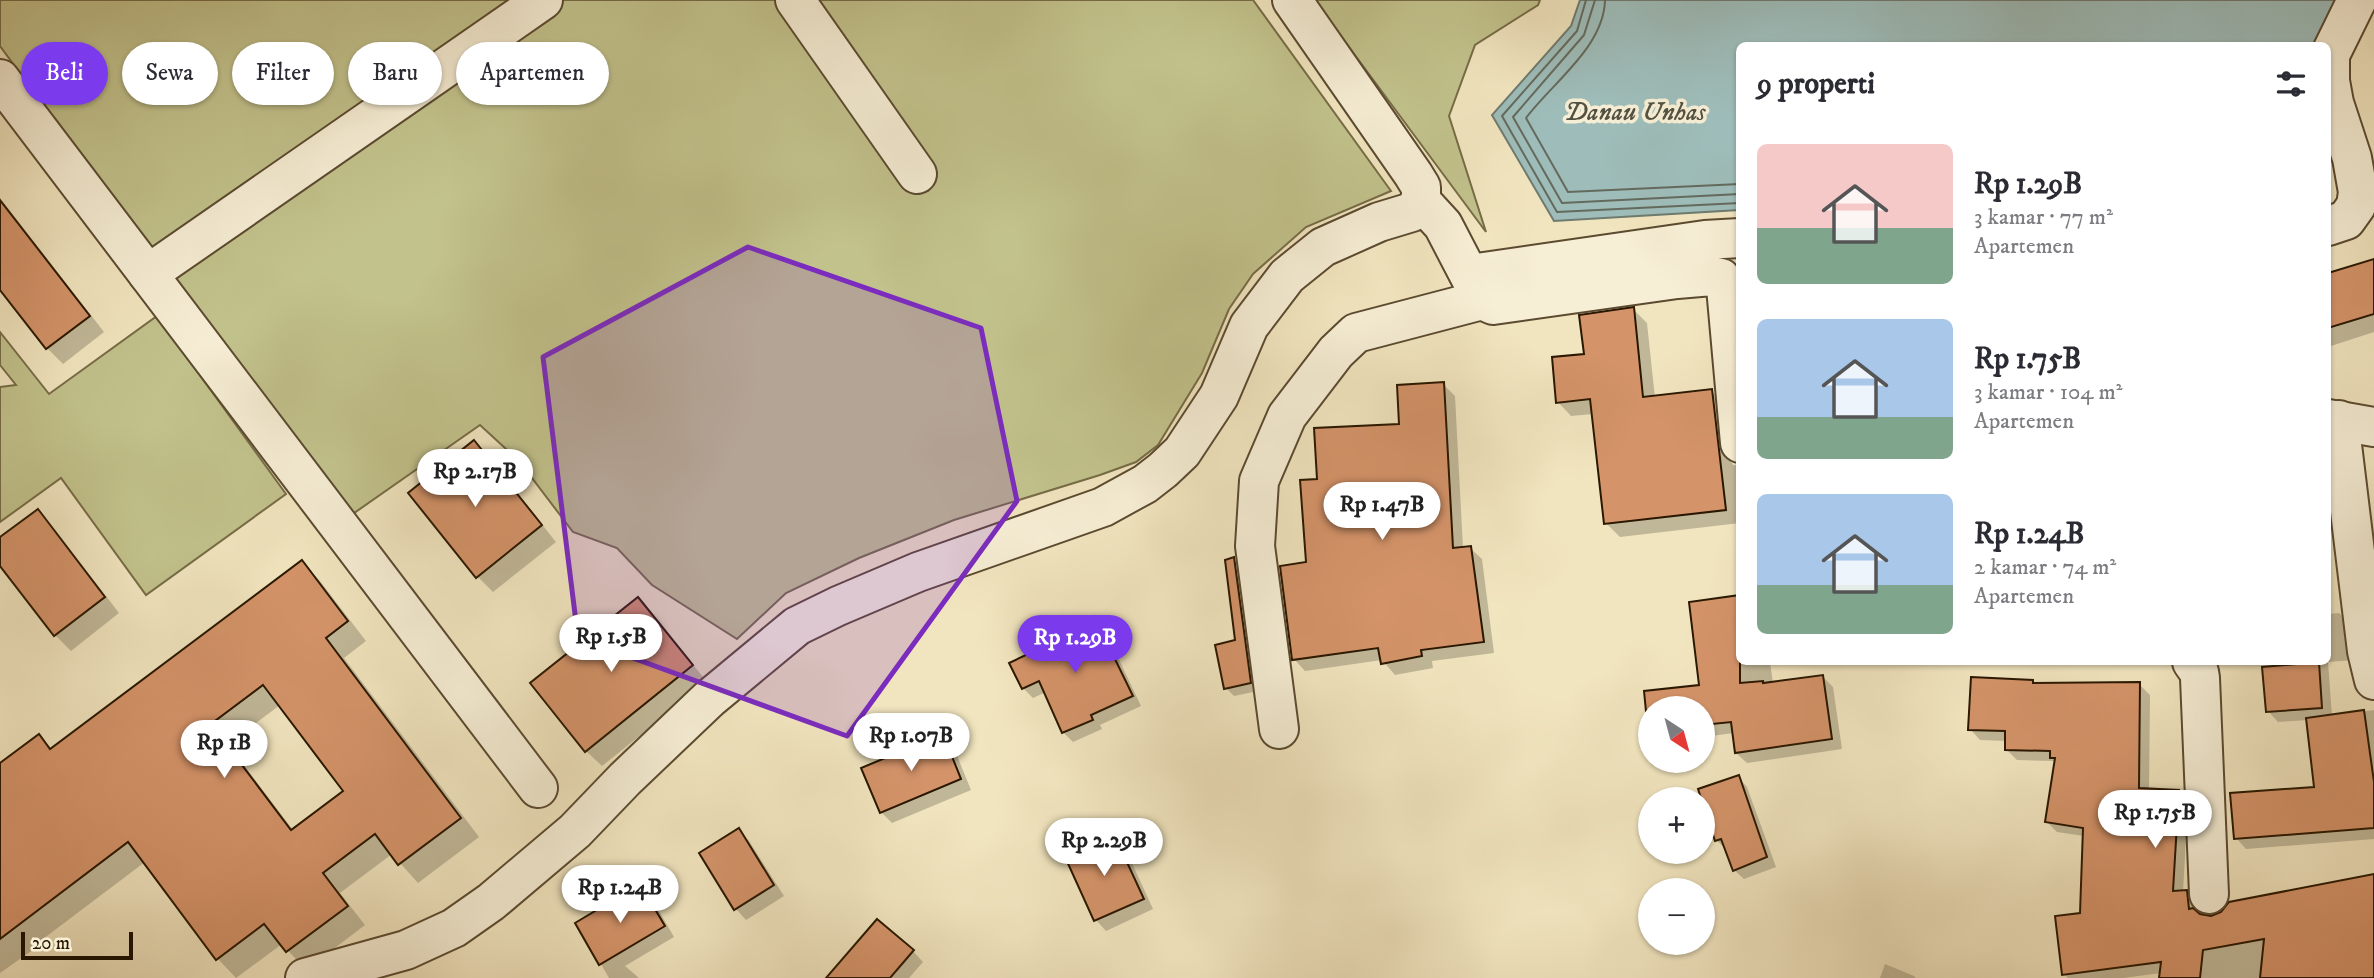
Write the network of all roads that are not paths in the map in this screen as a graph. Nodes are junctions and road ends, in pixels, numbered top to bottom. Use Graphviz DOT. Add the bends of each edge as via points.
graph roads {
  1 [pos="542,0"];
  2 [pos="795,0"];
  3 [pos="1292,0"];
  4 [pos="2357,0"];
  5 [pos="2331,53"];
  6 [pos="0,79"];
  7 [pos="2331,86"];
  8 [pos="917,174"];
  9 [pos="2331,225"];
  10 [pos="1736,238"];
  11 [pos="1454,249"];
  12 [pos="148,274"];
  13 [pos="1736,374"];
  14 [pos="2347,422"];
  15 [pos="2194,665"];
  16 [pos="2374,680"];
  17 [pos="1279,729"];
  18 [pos="538,788"];
  19 [pos="2209,894"];
  20 [pos="411,967"];
  21 [pos="305,978"];
  1 -- 12 [label="street"];
  2 -- 8 [label="street"];
  3 -- 11 [label="street" via="1413,174"];
  4 -- 5 [label="street"];
  6 -- 12 [label="street"];
  7 -- 9 [label="street" via="2358,192 2356,206 2346,220"];
  10 -- 11 [label="street"];
  11 -- 13 [label="street" via="1493,305 1676,279 1721,278 1726,287"];
  11 -- 17 [label="street" via="1336,352 1287,416 1259,481 1255,546"];
  11 -- 20 [label="street" via="1412,212 1322,247 1287,276 1249,326 1219,396 1182,452 1163,471 1103,507 918,572 797,626 709,699 575,831"];
  12 -- 18 [label="street"];
  14 -- 16 [label="street" via="2367,651"];
  15 -- 19 [label="street" via="2200,678"];
  20 -- 21 [label="street"];
}
